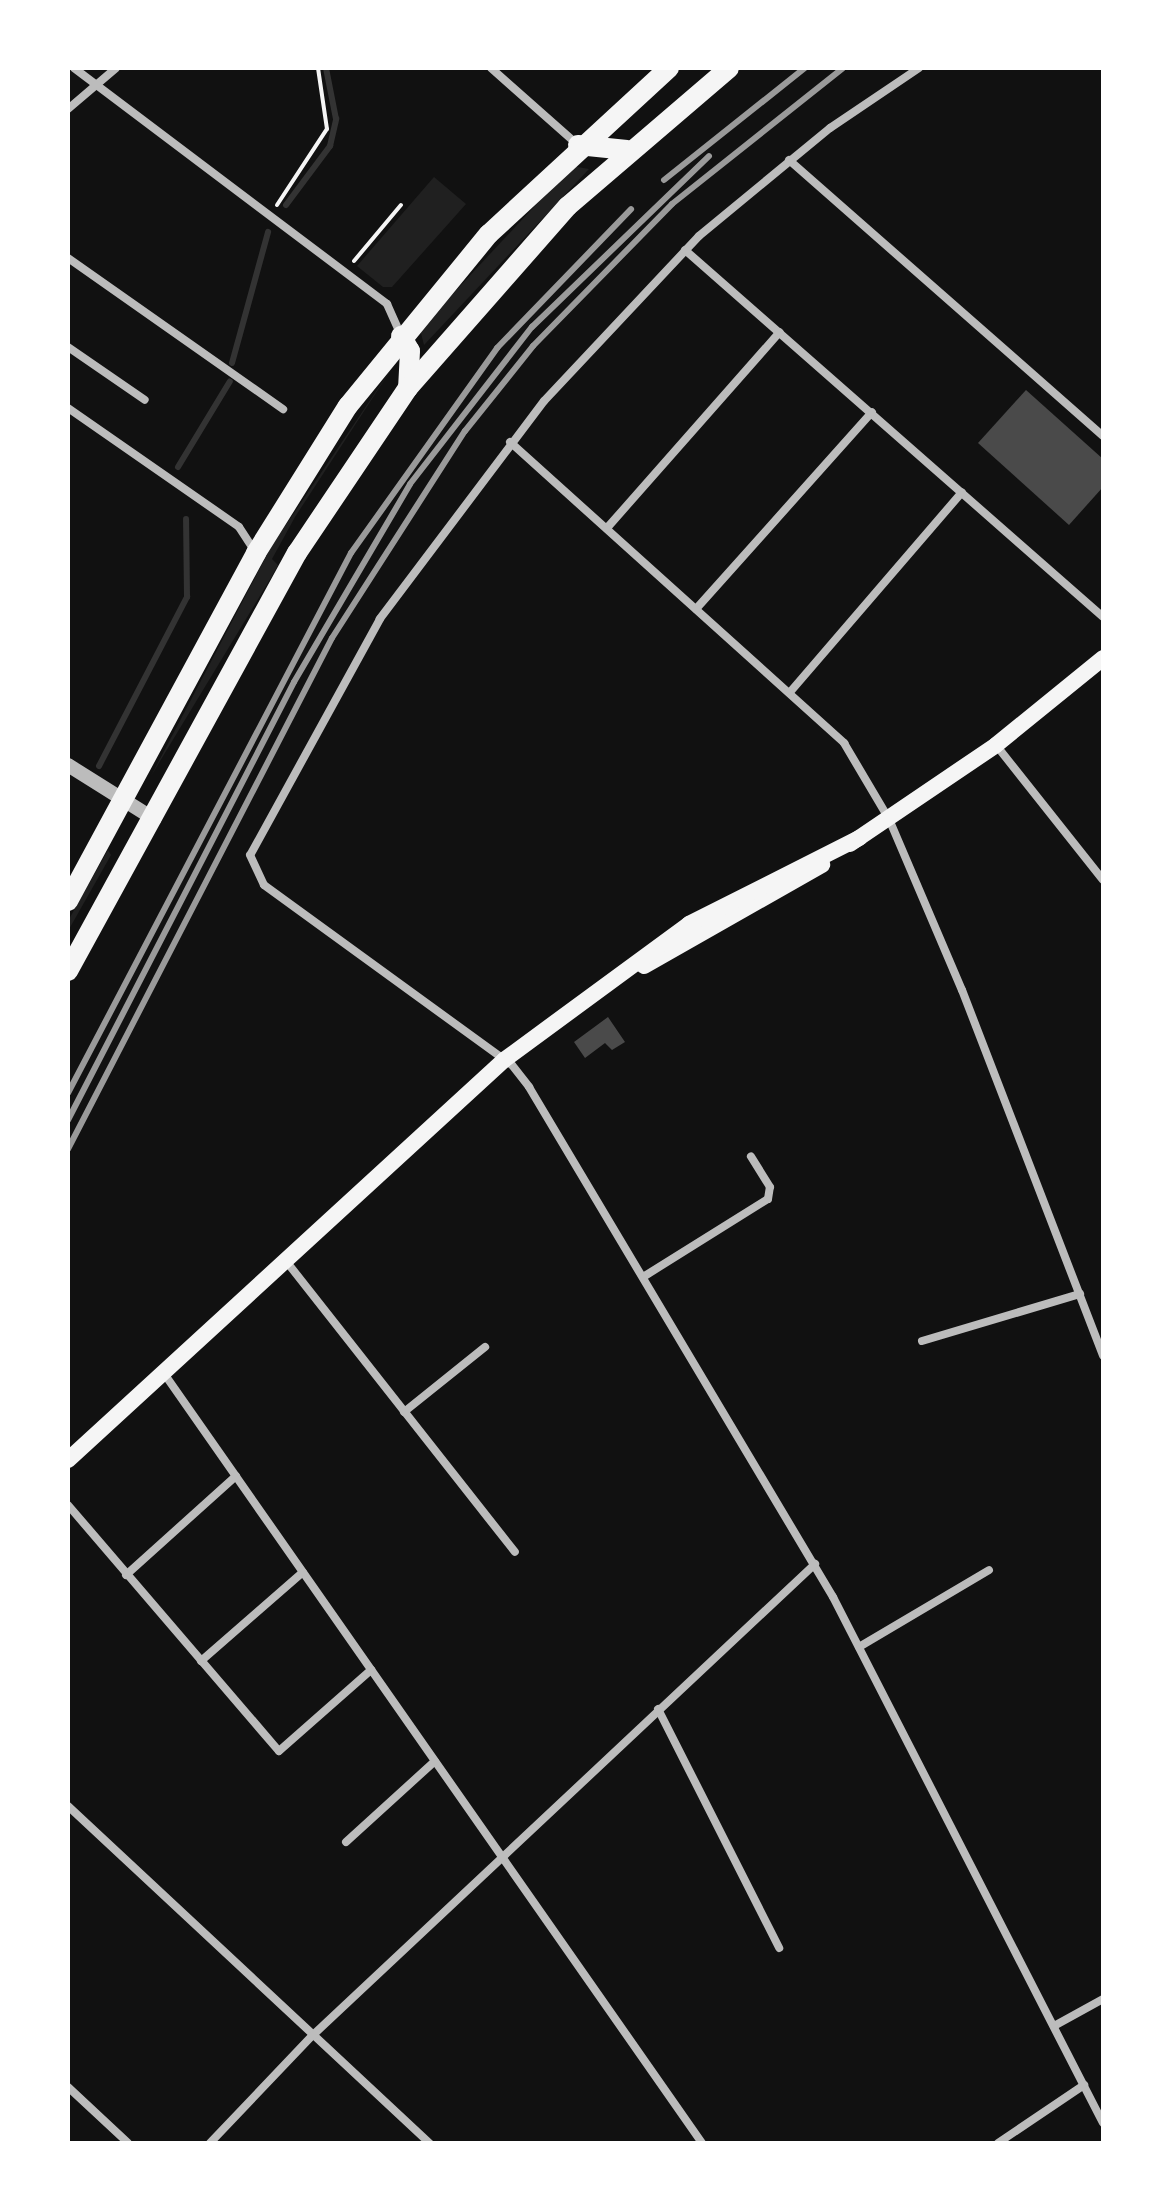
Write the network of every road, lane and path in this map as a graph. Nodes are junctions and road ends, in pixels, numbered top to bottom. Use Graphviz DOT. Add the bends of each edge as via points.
graph roads {
  1 [pos="74,68"];
  2 [pos="116,68"];
  3 [pos="318,68"];
  4 [pos="491,68"];
  5 [pos="669,68"];
  6 [pos="729,68"];
  7 [pos="919,68"];
  8 [pos="94,83"];
  9 [pos="68,109"];
  10 [pos="578,145"];
  11 [pos="627,150"];
  12 [pos="789,160"];
  13 [pos="401,205"];
  14 [pos="270,215"];
  15 [pos="685,250"];
  16 [pos="68,258"];
  17 [pos="344,272"];
  18 [pos="780,332"];
  19 [pos="401,336"];
  20 [pos="68,347"];
  21 [pos="408,388"];
  22 [pos="145,400"];
  23 [pos="68,408"];
  24 [pos="283,409"];
  25 [pos="872,412"];
  26 [pos="1103,436"];
  27 [pos="510,442"];
  28 [pos="962,492"];
  29 [pos="607,528"];
  30 [pos="256,553"];
  31 [pos="696,609"];
  32 [pos="1103,617"];
  33 [pos="1103,658"];
  34 [pos="791,691"];
  35 [pos="996,745"];
  36 [pos="68,765"];
  37 [pos="124,804"];
  38 [pos="154,819"];
  39 [pos="889,819"];
  40 [pos="1103,880"];
  41 [pos="68,901"];
  42 [pos="68,971"];
  43 [pos="504,1060"];
  44 [pos="751,1157"];
  45 [pos="283,1257"];
  46 [pos="643,1277"];
  47 [pos="1080,1294"];
  48 [pos="922,1341"];
  49 [pos="485,1347"];
  50 [pos="1103,1356"];
  51 [pos="162,1371"];
  52 [pos="404,1412"];
  53 [pos="68,1460"];
  54 [pos="236,1476"];
  55 [pos="68,1505"];
  56 [pos="515,1552"];
  57 [pos="815,1564"];
  58 [pos="989,1570"];
  59 [pos="303,1572"];
  60 [pos="126,1575"];
  61 [pos="859,1647"];
  62 [pos="201,1661"];
  63 [pos="371,1670"];
  64 [pos="658,1709"];
  65 [pos="435,1761"];
  66 [pos="68,1806"];
  67 [pos="346,1842"];
  68 [pos="502,1857"];
  69 [pos="779,1948"];
  70 [pos="1103,1999"];
  71 [pos="1054,2026"];
  72 [pos="312,2036"];
  73 [pos="1084,2085"];
  74 [pos="68,2087"];
  75 [pos="1103,2123"];
  76 [pos="128,2143"];
  77 [pos="210,2143"];
  78 [pos="430,2143"];
  79 [pos="702,2143"];
  80 [pos="998,2143"];
  1 -- 8 [label="street"];
  2 -- 8 [label="street"];
  3 -- 14 [label="path" via="327,129"];
  4 -- 10 [label="street"];
  5 -- 10 [label="main road"];
  6 -- 11 [label="main road"];
  7 -- 12 [label="street"];
  8 -- 9 [label="street"];
  8 -- 14 [label="street"];
  10 -- 11 [label="main road"];
  10 -- 19 [label="main road"];
  11 -- 21 [label="main road" via="512,263"];
  12 -- 15 [label="street"];
  12 -- 26 [label="street"];
  13 -- 17 [label="path"];
  14 -- 17 [label="street"];
  15 -- 18 [label="street"];
  15 -- 27 [label="street"];
  16 -- 24 [label="street"];
  17 -- 19 [label="street" via="387,304"];
  18 -- 25 [label="street"];
  18 -- 29 [label="street"];
  19 -- 21 [label="main road" via="411,360"];
  19 -- 30 [label="main road" via="304,470"];
  20 -- 22 [label="street"];
  21 -- 38 [label="main road" via="297,553"];
  23 -- 30 [label="street" via="239,527"];
  25 -- 28 [label="street"];
  25 -- 31 [label="street"];
  27 -- 29 [label="street"];
  27 -- 43 [label="street" via="354,660 253,842 251,867 264,885"];
  28 -- 32 [label="street"];
  28 -- 34 [label="street"];
  29 -- 31 [label="street"];
  30 -- 37 [label="main road"];
  31 -- 34 [label="street"];
  33 -- 35 [label="main road"];
  34 -- 39 [label="street" via="833,728"];
  35 -- 39 [label="main road"];
  35 -- 40 [label="street"];
  36 -- 37 [label="street"];
  37 -- 38 [label="street"];
  37 -- 41 [label="main road"];
  38 -- 42 [label="main road"];
  39 -- 43 [label="main road" via="717,907"];
  39 -- 47 [label="street"];
  43 -- 45 [label="main road"];
  43 -- 46 [label="street" via="537,1099"];
  44 -- 46 [label="street" via="770,1187 768,1199"];
  45 -- 51 [label="main road"];
  45 -- 52 [label="street"];
  46 -- 57 [label="street"];
  47 -- 48 [label="street"];
  47 -- 50 [label="street"];
  49 -- 52 [label="street"];
  51 -- 53 [label="main road"];
  51 -- 54 [label="street"];
  52 -- 56 [label="street"];
  54 -- 59 [label="street"];
  54 -- 60 [label="street"];
  55 -- 60 [label="street"];
  57 -- 61 [label="street"];
  57 -- 64 [label="street"];
  58 -- 61 [label="street"];
  59 -- 62 [label="street"];
  59 -- 63 [label="street"];
  60 -- 62 [label="street"];
  61 -- 71 [label="street"];
  62 -- 63 [label="street" via="279,1751"];
  63 -- 65 [label="street"];
  64 -- 68 [label="street"];
  64 -- 69 [label="street"];
  65 -- 67 [label="street"];
  65 -- 68 [label="street"];
  66 -- 72 [label="street"];
  68 -- 72 [label="street"];
  68 -- 79 [label="street"];
  70 -- 71 [label="street"];
  71 -- 73 [label="street"];
  72 -- 77 [label="street"];
  72 -- 78 [label="street"];
  73 -- 75 [label="street"];
  73 -- 80 [label="street"];
  74 -- 76 [label="street"];
}
